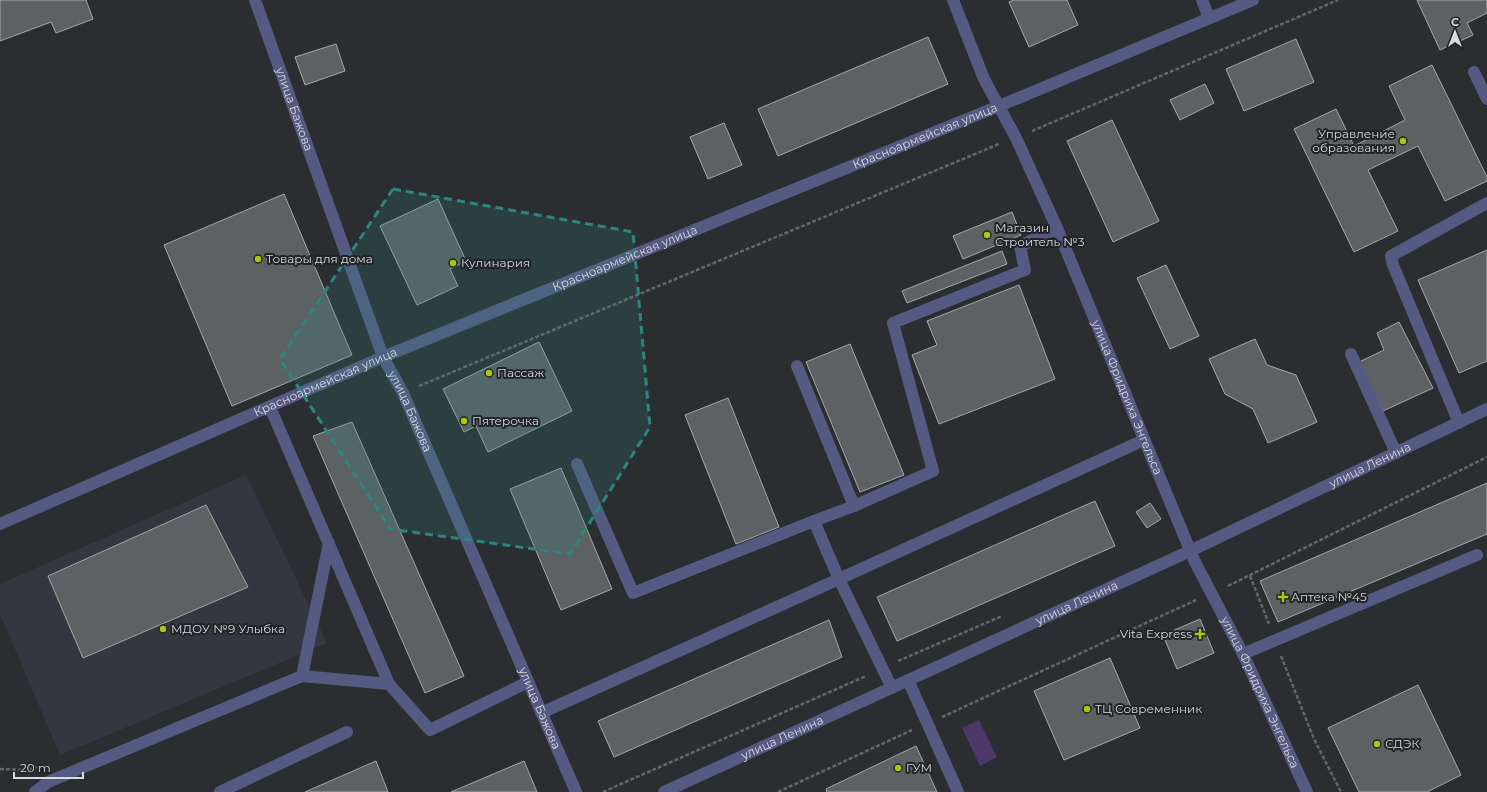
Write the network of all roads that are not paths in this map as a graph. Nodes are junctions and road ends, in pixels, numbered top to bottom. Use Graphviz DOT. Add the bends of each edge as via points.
graph roads {
  1 [pos="255,0"];
  2 [pos="954,0"];
  3 [pos="1202,0"];
  4 [pos="1253,0"];
  5 [pos="1210,18"];
  6 [pos="1474,72"];
  7 [pos="1487,99"];
  8 [pos="999,106"];
  9 [pos="1487,203"];
  10 [pos="1057,228"];
  11 [pos="1351,354"];
  12 [pos="384,357"];
  13 [pos="797,366"];
  14 [pos="270,407"];
  15 [pos="1487,409"];
  16 [pos="1459,423"];
  17 [pos="1144,440"];
  18 [pos="1396,453"];
  19 [pos="577,464"];
  20 [pos="854,506"];
  21 [pos="814,521"];
  22 [pos="0,524"];
  23 [pos="329,543"];
  24 [pos="1190,551"];
  25 [pos="1477,554"];
  26 [pos="839,579"];
  27 [pos="1243,654"];
  28 [pos="302,676"];
  29 [pos="908,680"];
  30 [pos="528,682"];
  31 [pos="390,684"];
  32 [pos="892,688"];
  33 [pos="541,713"];
  34 [pos="347,732"];
  35 [pos="36,792"];
  36 [pos="220,792"];
  37 [pos="576,792"];
  38 [pos="664,792"];
  39 [pos="958,792"];
  40 [pos="1307,792"];
  1 -- 12 [label="street, улица Бажова"];
  2 -- 8 [label="street, улица Фридриха Энгельса" via="984,79"];
  3 -- 5 [label="street"];
  4 -- 5 [label="street, Красноармейская улица"];
  5 -- 8 [label="street, Красноармейская улица"];
  6 -- 7 [label="street"];
  8 -- 10 [label="street, улица Фридриха Энгельса"];
  8 -- 12 [label="street, Красноармейская улица"];
  9 -- 16 [label="street" via="1391,256 1392,265"];
  10 -- 17 [label="street, улица Фридриха Энгельса"];
  10 -- 20 [label="street" via="1020,246 1024,270 893,323 933,471"];
  11 -- 18 [label="street"];
  12 -- 14 [label="street, Красноармейская улица"];
  12 -- 30 [label="street, улица Бажова" via="403,392"];
  13 -- 20 [label="street"];
  14 -- 22 [label="street, Красноармейская улица"];
  14 -- 23 [label="street"];
  15 -- 16 [label="street, улица Ленина"];
  16 -- 18 [label="street, улица Ленина"];
  17 -- 24 [label="street, улица Фридриха Энгельса"];
  17 -- 26 [label="street"];
  18 -- 24 [label="street, улица Ленина"];
  19 -- 21 [label="street" via="633,593"];
  20 -- 21 [label="street"];
  21 -- 26 [label="street"];
  23 -- 28 [label="street"];
  23 -- 31 [label="street"];
  24 -- 27 [label="street, улица Фридриха Энгельса"];
  24 -- 29 [label="street, улица Ленина"];
  25 -- 27 [label="street"];
  26 -- 32 [label="street"];
  26 -- 33 [label="street"];
  27 -- 40 [label="street, улица Фридриха Энгельса"];
  28 -- 31 [label="street"];
  28 -- 35 [label="street" via="48,782"];
  29 -- 32 [label="street, улица Ленина"];
  29 -- 39 [label="street"];
  30 -- 31 [label="street" via="430,730"];
  30 -- 33 [label="street, улица Бажова"];
  32 -- 38 [label="street, улица Ленина"];
  33 -- 37 [label="street, улица Бажова"];
  34 -- 36 [label="street"];
}
